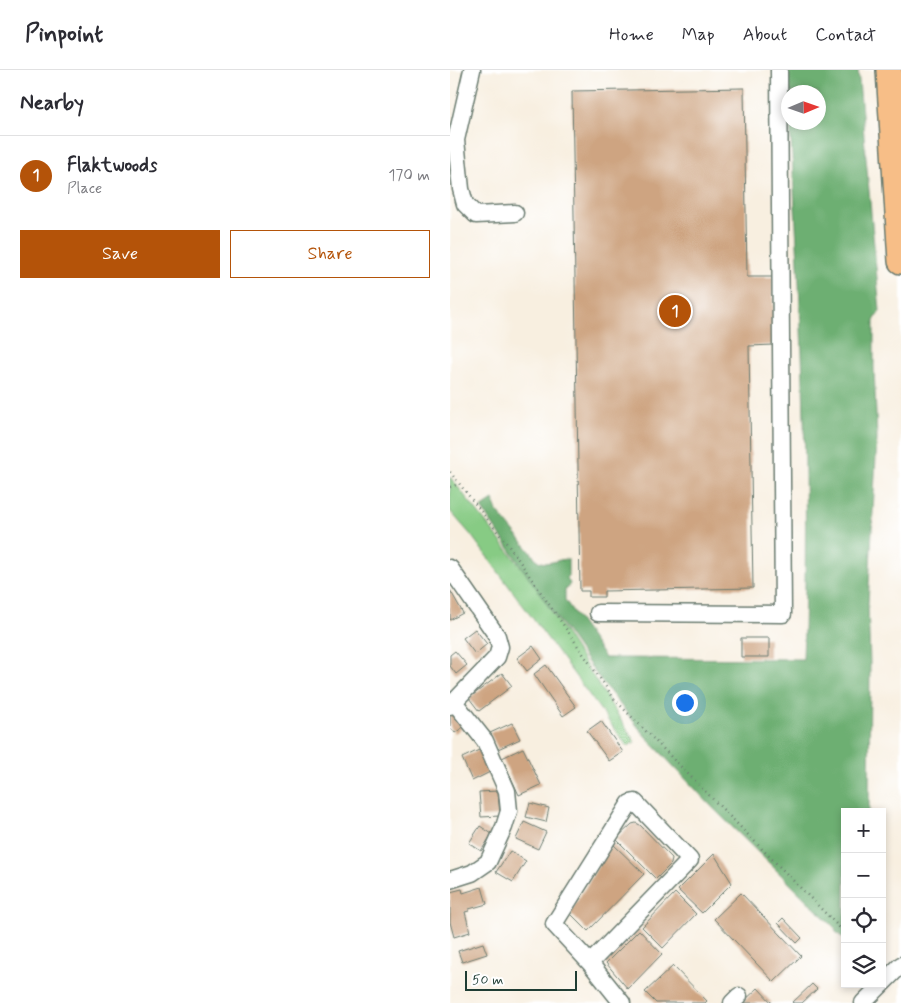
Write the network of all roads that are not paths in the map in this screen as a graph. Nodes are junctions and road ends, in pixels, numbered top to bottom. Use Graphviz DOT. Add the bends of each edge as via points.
graph roads {
  1 [pos="472,70"];
  2 [pos="779,70"];
  3 [pos="888,70"];
  4 [pos="453,138"];
  5 [pos="515,213"];
  6 [pos="901,261"];
  7 [pos="450,568"];
  8 [pos="598,614"];
  9 [pos="452,704"];
  10 [pos="450,880"];
  11 [pos="590,963"];
  12 [pos="901,965"];
  13 [pos="886,980"];
  14 [pos="878,988"];
  15 [pos="619,999"];
  16 [pos="863,1003"];
  1 -- 4 [label="street"];
  2 -- 8 [label="street" via="783,614"];
  3 -- 6 [label="highway"];
  4 -- 5 [label="street" via="465,204 476,215"];
  7 -- 9 [label="street" via="497,636 500,647 497,657"];
  9 -- 10 [label="street" via="485,741 507,791 509,811 488,862 472,873"];
  11 -- 11 [label="street" via="690,860 635,802 630,803 554,924"];
  11 -- 15 [label="street"];
  12 -- 13 [label="street"];
  14 -- 16 [label="street"];
}
